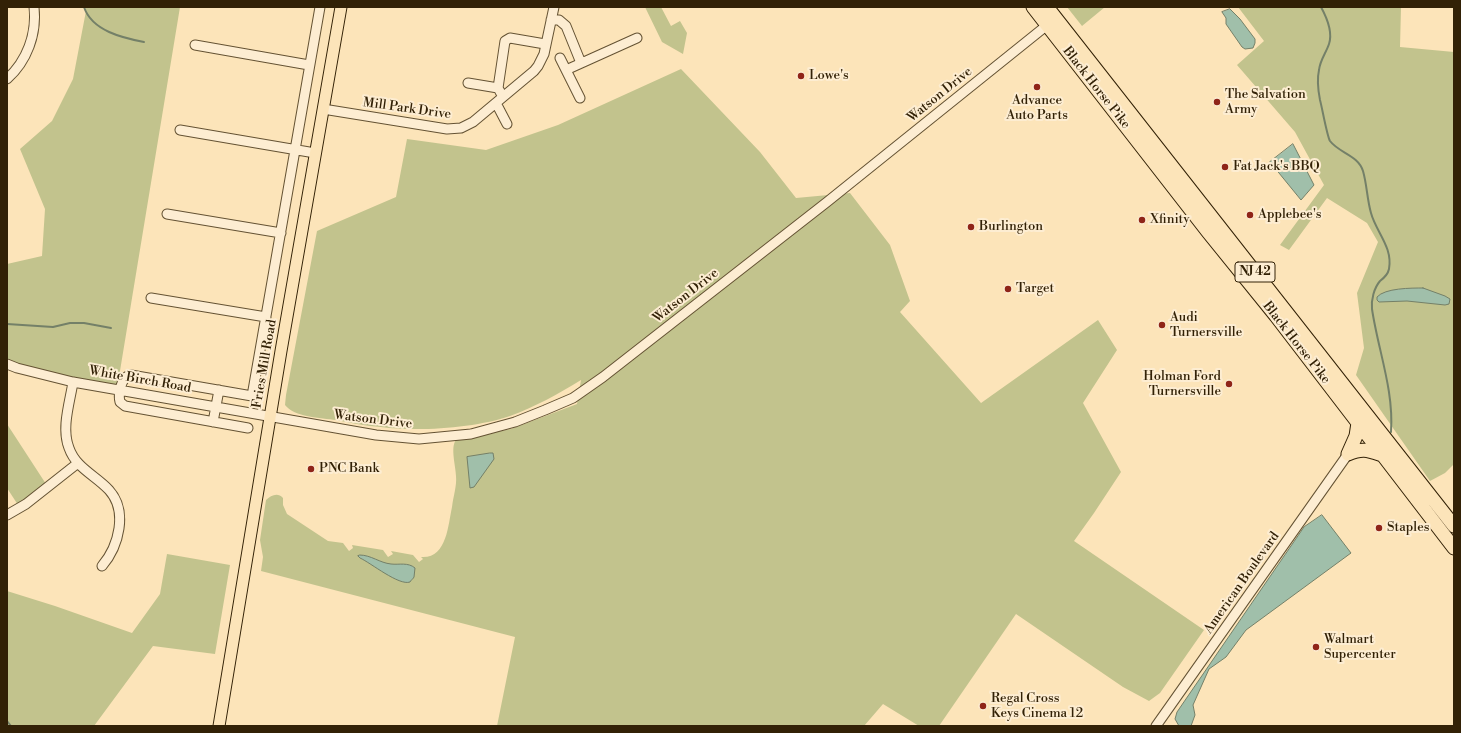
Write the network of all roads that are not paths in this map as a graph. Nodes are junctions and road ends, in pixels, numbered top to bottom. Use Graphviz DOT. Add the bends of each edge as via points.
graph roads {
  1 [pos="34,7"];
  2 [pos="320,7"];
  3 [pos="341,7"];
  4 [pos="554,7"];
  5 [pos="1032,7"];
  6 [pos="1047,7"];
  7 [pos="551,20"];
  8 [pos="1051,22"];
  9 [pos="637,38"];
  10 [pos="545,44"];
  11 [pos="195,45"];
  12 [pos="560,58"];
  13 [pos="581,63"];
  14 [pos="309,65"];
  15 [pos="566,70"];
  16 [pos="7,80"];
  17 [pos="468,83"];
  18 [pos="498,88"];
  19 [pos="503,97"];
  20 [pos="580,98"];
  21 [pos="496,103"];
  22 [pos="323,109"];
  23 [pos="507,124"];
  24 [pos="180,130"];
  25 [pos="295,149"];
  26 [pos="315,153"];
  27 [pos="167,214"];
  28 [pos="1208,232"];
  29 [pos="281,233"];
  30 [pos="1241,254"];
  31 [pos="151,298"];
  32 [pos="266,317"];
  33 [pos="7,364"];
  34 [pos="74,382"];
  35 [pos="120,390"];
  36 [pos="219,390"];
  37 [pos="216,407"];
  38 [pos="270,417"];
  39 [pos="213,422"];
  40 [pos="1358,422"];
  41 [pos="248,428"];
  42 [pos="1348,454"];
  43 [pos="1382,455"];
  44 [pos="78,463"];
  45 [pos="7,515"];
  46 [pos="1454,526"];
  47 [pos="1454,548"];
  48 [pos="102,566"];
  49 [pos="219,726"];
  50 [pos="1156,726"];
  1 -- 16 [label="street" via="35,24 30,44 20,64"];
  2 -- 14 [label="street"];
  3 -- 22 [label="main road, Fries Mill Road"];
  4 -- 7 [label="street, Mill Park Drive"];
  5 -- 8 [label="highway, Black Horse Pike / NJ 42"];
  6 -- 8 [label="highway, Black Horse Pike / NJ 42"];
  7 -- 10 [label="street, Mill Park Drive"];
  7 -- 13 [label="street" via="559,20 566,26"];
  8 -- 28 [label="highway, Black Horse Pike / NJ 42"];
  8 -- 30 [label="highway, Black Horse Pike / NJ 42"];
  8 -- 38 [label="street, Watson Drive" via="827,202 573,398 507,424 471,434 419,439 376,436"];
  9 -- 13 [label="street"];
  10 -- 18 [label="street" via="510,38 505,41"];
  10 -- 19 [label="street, Mill Park Drive" via="544,54 534,71"];
  11 -- 14 [label="street"];
  12 -- 15 [label="street"];
  13 -- 15 [label="street"];
  14 -- 25 [label="street"];
  15 -- 20 [label="street"];
  17 -- 18 [label="street"];
  18 -- 19 [label="street"];
  19 -- 21 [label="street, Mill Park Drive"];
  21 -- 22 [label="street, Mill Park Drive" via="462,128 447,129"];
  21 -- 23 [label="street"];
  22 -- 26 [label="main road, Fries Mill Road"];
  24 -- 25 [label="street"];
  25 -- 26 [label="street"];
  25 -- 29 [label="street"];
  26 -- 38 [label="main road, Fries Mill Road"];
  27 -- 29 [label="street"];
  28 -- 30 [label="highway" via="1228,252 1236,256"];
  28 -- 40 [label="highway, Black Horse Pike / NJ 42"];
  29 -- 32 [label="street"];
  30 -- 46 [label="highway, Black Horse Pike / NJ 42"];
  31 -- 32 [label="street"];
  32 -- 36 [label="street" via="252,396"];
  33 -- 34 [label="street, White Birch Road"];
  34 -- 35 [label="street, White Birch Road"];
  34 -- 44 [label="street" via="66,435 70,451"];
  35 -- 36 [label="street" via="124,378 131,375"];
  35 -- 37 [label="street, White Birch Road"];
  35 -- 39 [label="street" via="120,402 125,406"];
  36 -- 37 [label="street"];
  37 -- 38 [label="street, White Birch Road"];
  37 -- 39 [label="street"];
  38 -- 49 [label="main road, Fries Mill Road"];
  39 -- 41 [label="street"];
  40 -- 42 [label="highway" via="1356,436"];
  40 -- 43 [label="highway, Black Horse Pike / NJ 42"];
  42 -- 43 [label="highway" via="1365,450"];
  42 -- 50 [label="street, American Boulevard"];
  43 -- 47 [label="highway, Black Horse Pike / NJ 42"];
  44 -- 45 [label="street" via="26,504"];
  44 -- 48 [label="street" via="109,490 117,505 118,536 112,553"];
}
